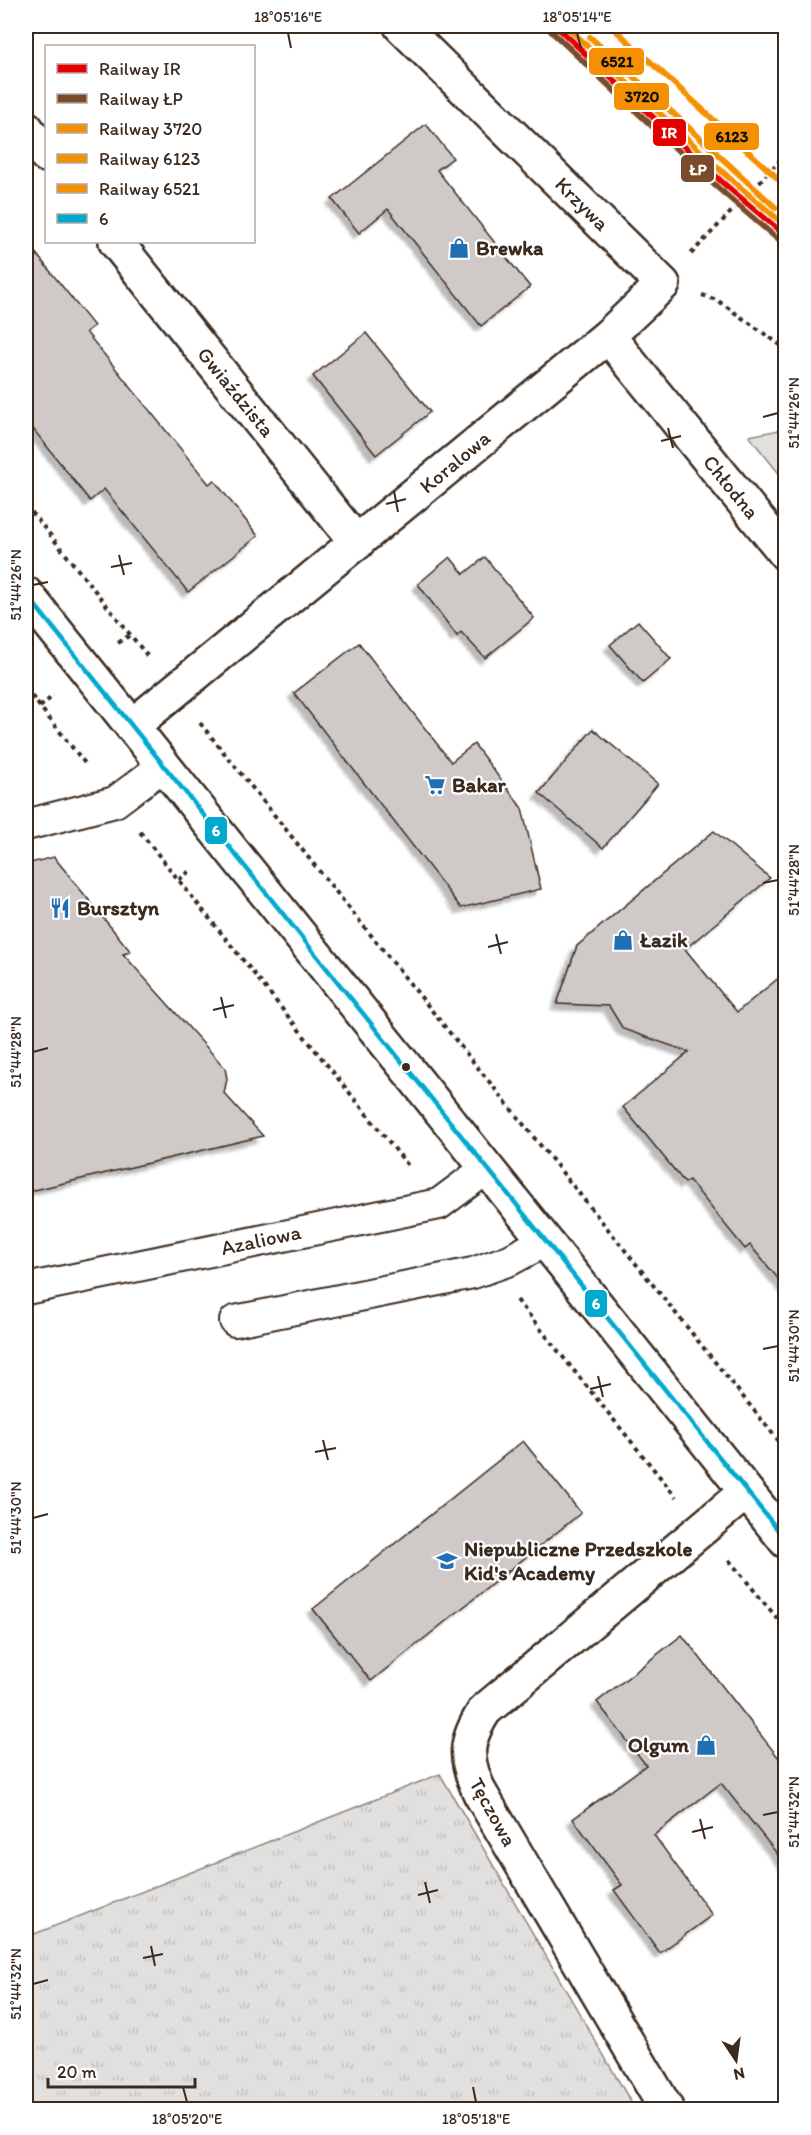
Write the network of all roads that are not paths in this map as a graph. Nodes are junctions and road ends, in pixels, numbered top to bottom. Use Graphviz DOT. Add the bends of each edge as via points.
graph roads {
  1 [pos="401,26"];
  2 [pos="26,128"];
  3 [pos="45,153"];
  4 [pos="117,243"];
  5 [pos="663,284"];
  6 [pos="608,336"];
  7 [pos="357,543"];
  8 [pos="786,554"];
  9 [pos="26,594"];
  10 [pos="132,726"];
  11 [pos="163,766"];
  12 [pos="26,825"];
  13 [pos="486,1169"];
  14 [pos="545,1241"];
  15 [pos="26,1289"];
  16 [pos="235,1321"];
  17 [pos="746,1492"];
  18 [pos="786,1540"];
  19 [pos="667,2109"];
  1 -- 5 [label="street, Krzywa"];
  2 -- 3 [label="street"];
  4 -- 7 [label="street, Gwiaździsta"];
  5 -- 6 [label="street, Koralowa"];
  6 -- 7 [label="street, Koralowa"];
  6 -- 8 [label="street, Chłodna"];
  7 -- 10 [label="street, Koralowa"];
  9 -- 10 [label="street"];
  10 -- 11 [label="street"];
  11 -- 12 [label="lane" via="115,802"];
  11 -- 13 [label="street"];
  13 -- 14 [label="street"];
  13 -- 15 [label="lane, Azaliowa" via="439,1203"];
  14 -- 16 [label="lane" via="490,1267"];
  14 -- 17 [label="street"];
  17 -- 18 [label="street"];
  17 -- 19 [label="street, Tęczowa" via="485,1710 472,1730 467,1752 480,1793"];
}
